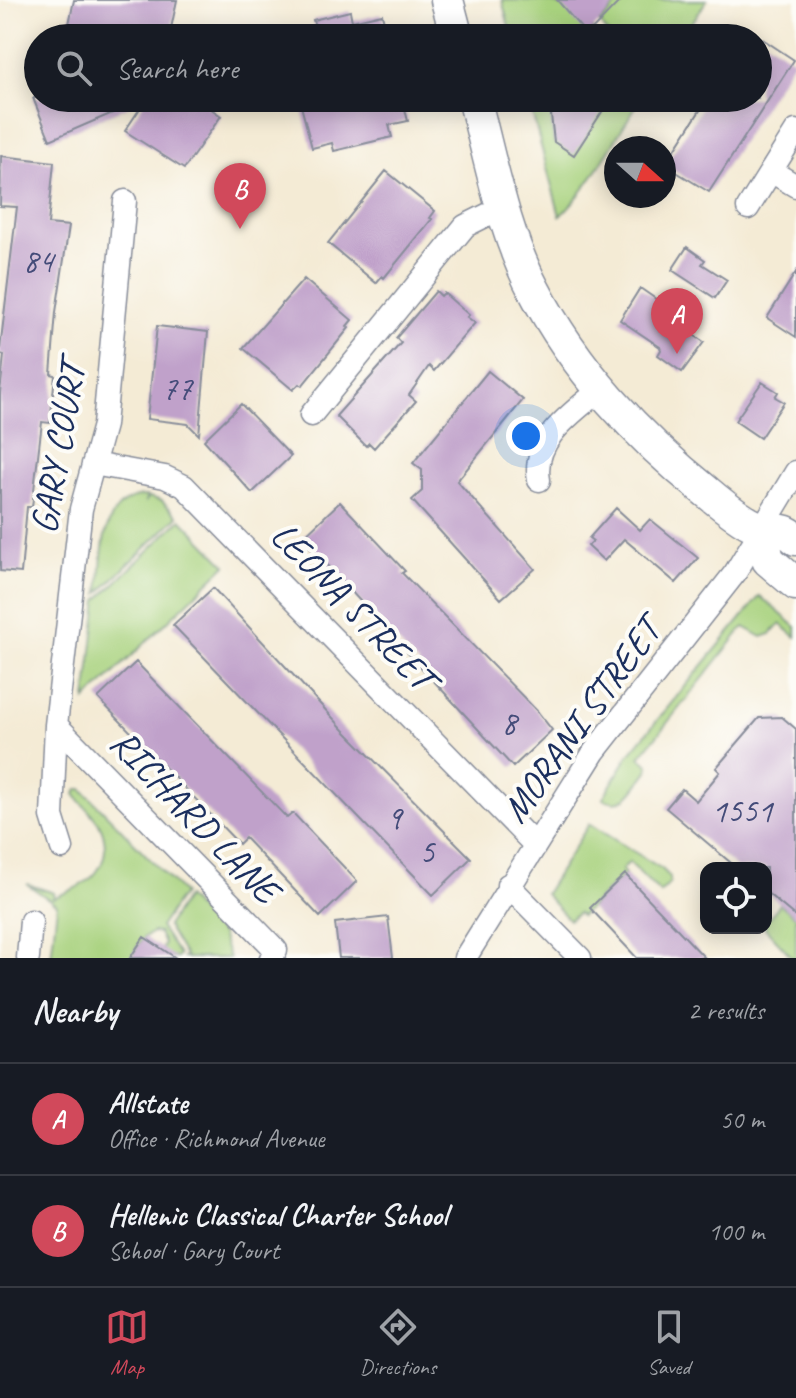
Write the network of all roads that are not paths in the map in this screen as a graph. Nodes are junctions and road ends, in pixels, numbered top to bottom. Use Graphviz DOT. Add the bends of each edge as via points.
graph roads {
  1 [pos="447,0"];
  2 [pos="453,24"];
  3 [pos="478,112"];
  4 [pos="796,131"];
  5 [pos="771,171"];
  6 [pos="796,186"];
  7 [pos="125,201"];
  8 [pos="503,207"];
  9 [pos="748,208"];
  10 [pos="602,388"];
  11 [pos="311,415"];
  12 [pos="93,464"];
  13 [pos="796,472"];
  14 [pos="539,480"];
  15 [pos="761,529"];
  16 [pos="796,539"];
  17 [pos="796,584"];
  18 [pos="56,725"];
  19 [pos="535,845"];
  20 [pos="62,848"];
  21 [pos="508,885"];
  22 [pos="31,921"];
  23 [pos="28,958"];
  24 [pos="271,958"];
  25 [pos="465,958"];
  26 [pos="580,958"];
  1 -- 2 [label="main road"];
  3 -- 8 [label="main road"];
  4 -- 5 [label="street"];
  5 -- 6 [label="street"];
  5 -- 9 [label="street"];
  7 -- 12 [label="street, GARY COURT" via="104,425"];
  8 -- 10 [label="main road" via="533,288 564,340"];
  8 -- 11 [label="street" via="465,226"];
  10 -- 14 [label="street" via="540,450"];
  10 -- 15 [label="main road" via="677,468"];
  12 -- 18 [label="street, GARY COURT" via="81,509"];
  12 -- 19 [label="street, LEONA STREET" via="165,477 184,486"];
  13 -- 15 [label="street, MORANI STREET"];
  15 -- 16 [label="main road" via="786,530"];
  15 -- 17 [label="main road" via="768,560"];
  15 -- 19 [label="street, MORANI STREET" via="735,573 594,752"];
  18 -- 20 [label="street, GARY COURT" via="52,816"];
  18 -- 24 [label="street, RICHARD LANE" via="276,950"];
  19 -- 21 [label="street, MORANI STREET"];
  21 -- 25 [label="street, MORANI STREET"];
  21 -- 26 [label="street"];
  22 -- 23 [label="street"];
}
